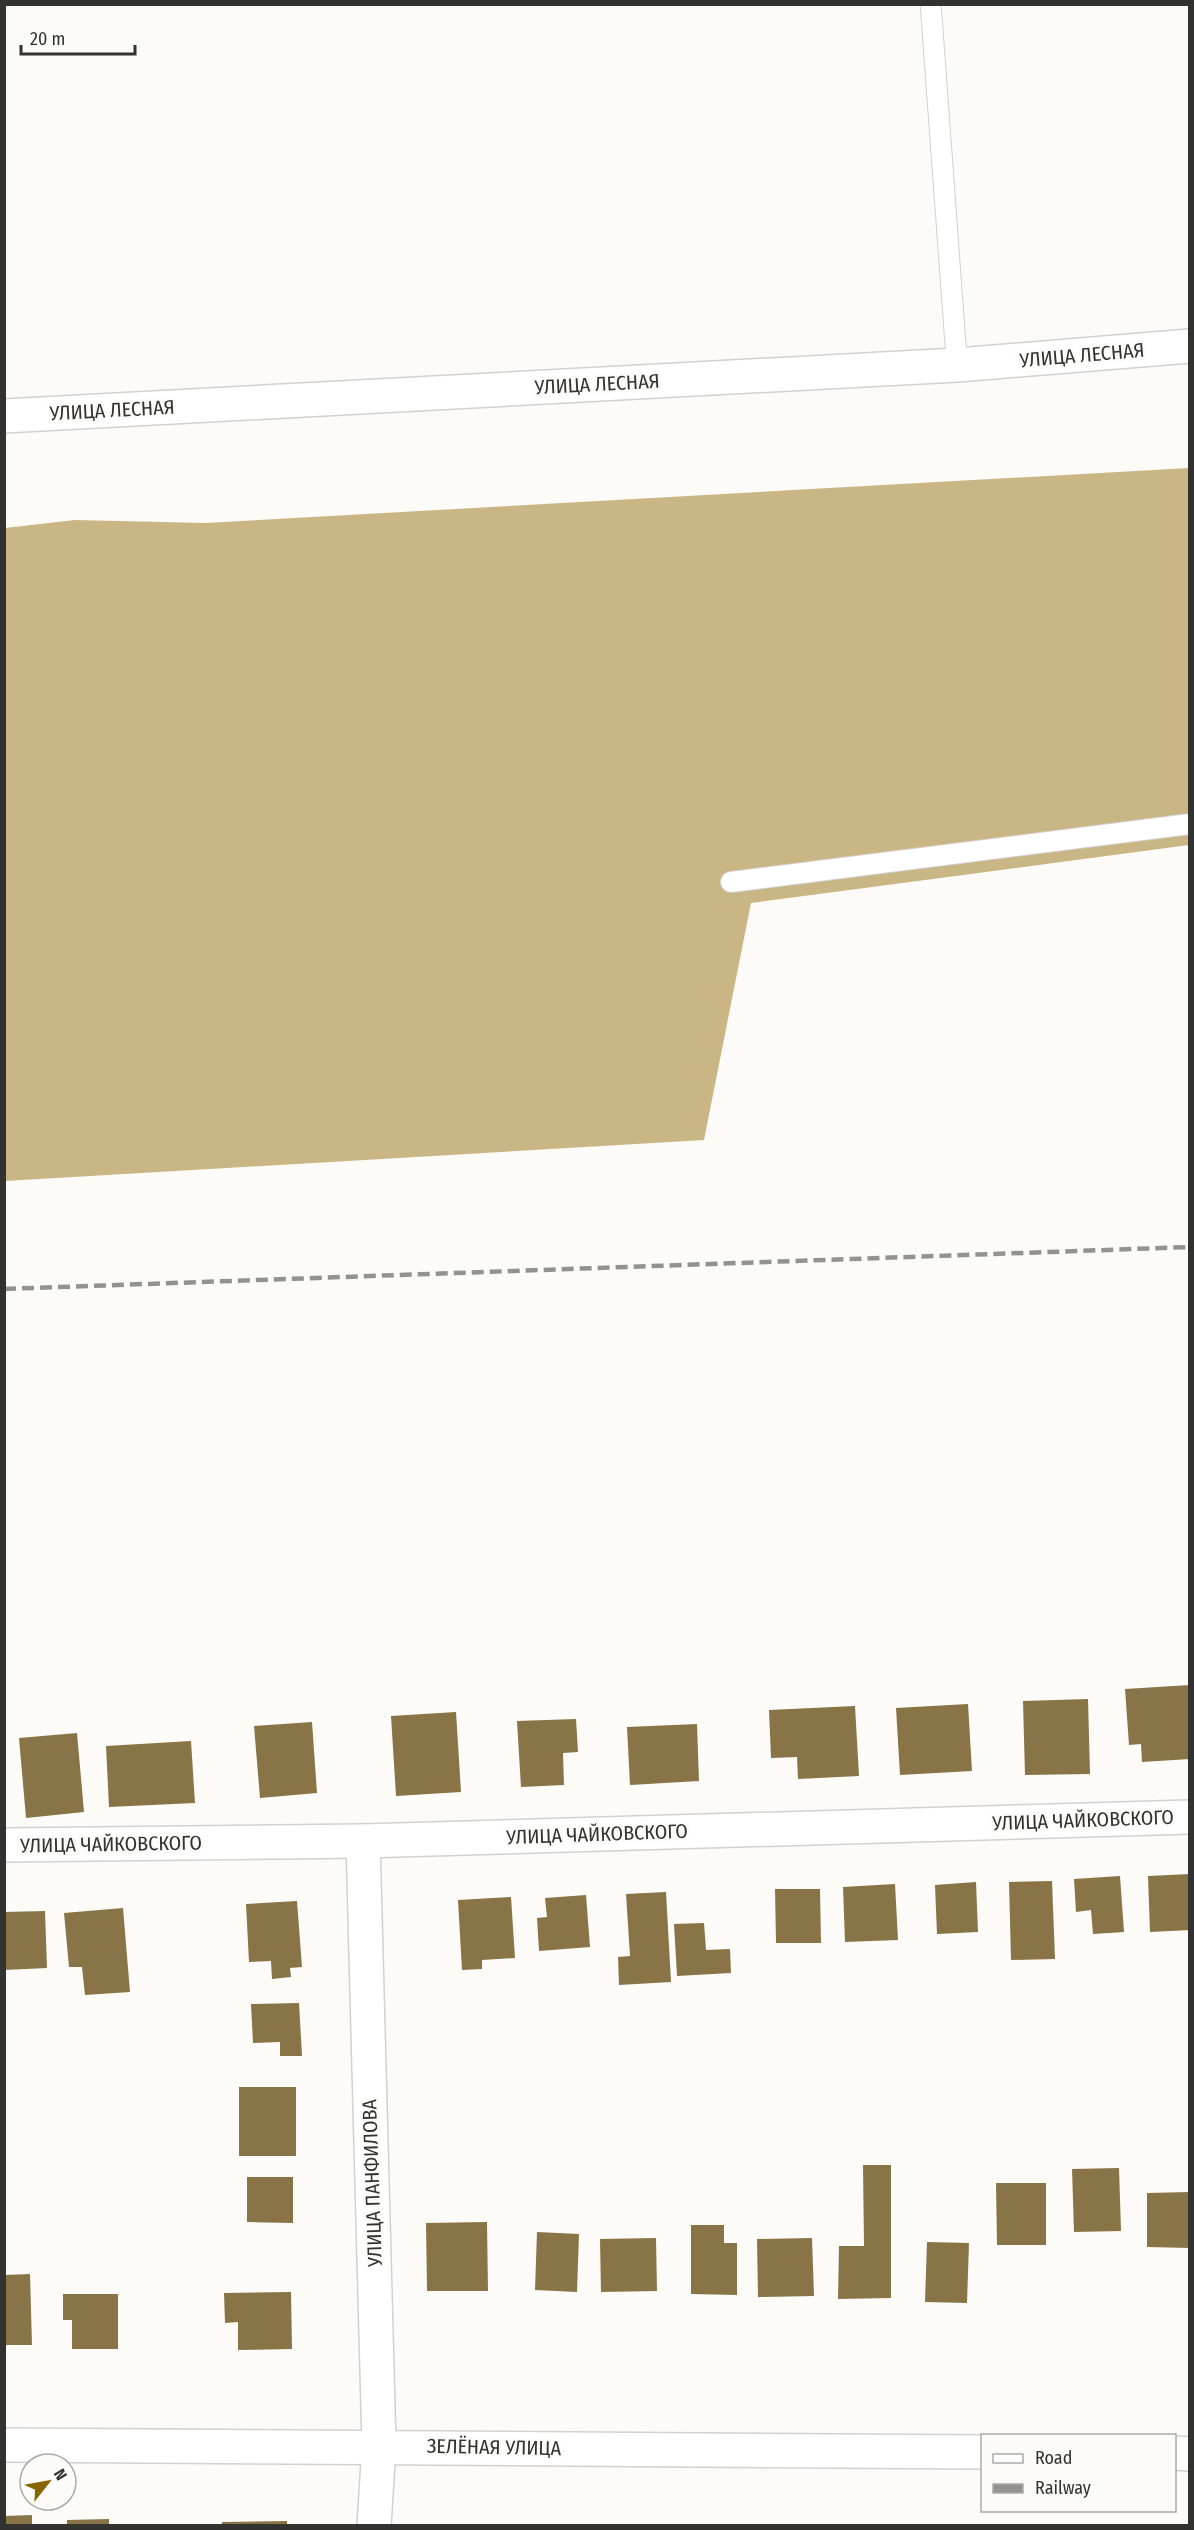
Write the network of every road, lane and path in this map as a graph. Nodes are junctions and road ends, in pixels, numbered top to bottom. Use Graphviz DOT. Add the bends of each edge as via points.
graph roads {
  1 [pos="931,9"];
  2 [pos="1190,346"];
  3 [pos="957,365"];
  4 [pos="4,416"];
  5 [pos="1190,824"];
  6 [pos="730,882"];
  7 [pos="1190,1817"];
  8 [pos="363,1841"];
  9 [pos="4,1845"];
  10 [pos="4,2445"];
  11 [pos="379,2446"];
  12 [pos="981,2452"];
  13 [pos="374,2526"];
  1 -- 3 [label="lane"];
  2 -- 3 [label="street, УЛИЦА ЛЕСНАЯ"];
  3 -- 4 [label="street, УЛИЦА ЛЕСНАЯ"];
  5 -- 6 [label="lane"];
  7 -- 8 [label="street, УЛИЦА ЧАЙКОВСКОГО"];
  8 -- 9 [label="street, УЛИЦА ЧАЙКОВСКОГО"];
  8 -- 11 [label="street, УЛИЦА ПАНФИЛОВА"];
  10 -- 11 [label="street, ЗЕЛЁНАЯ УЛИЦА"];
  11 -- 12 [label="street, ЗЕЛЁНАЯ УЛИЦА"];
  11 -- 13 [label="street, УЛИЦА ПАНФИЛОВА"];
}
